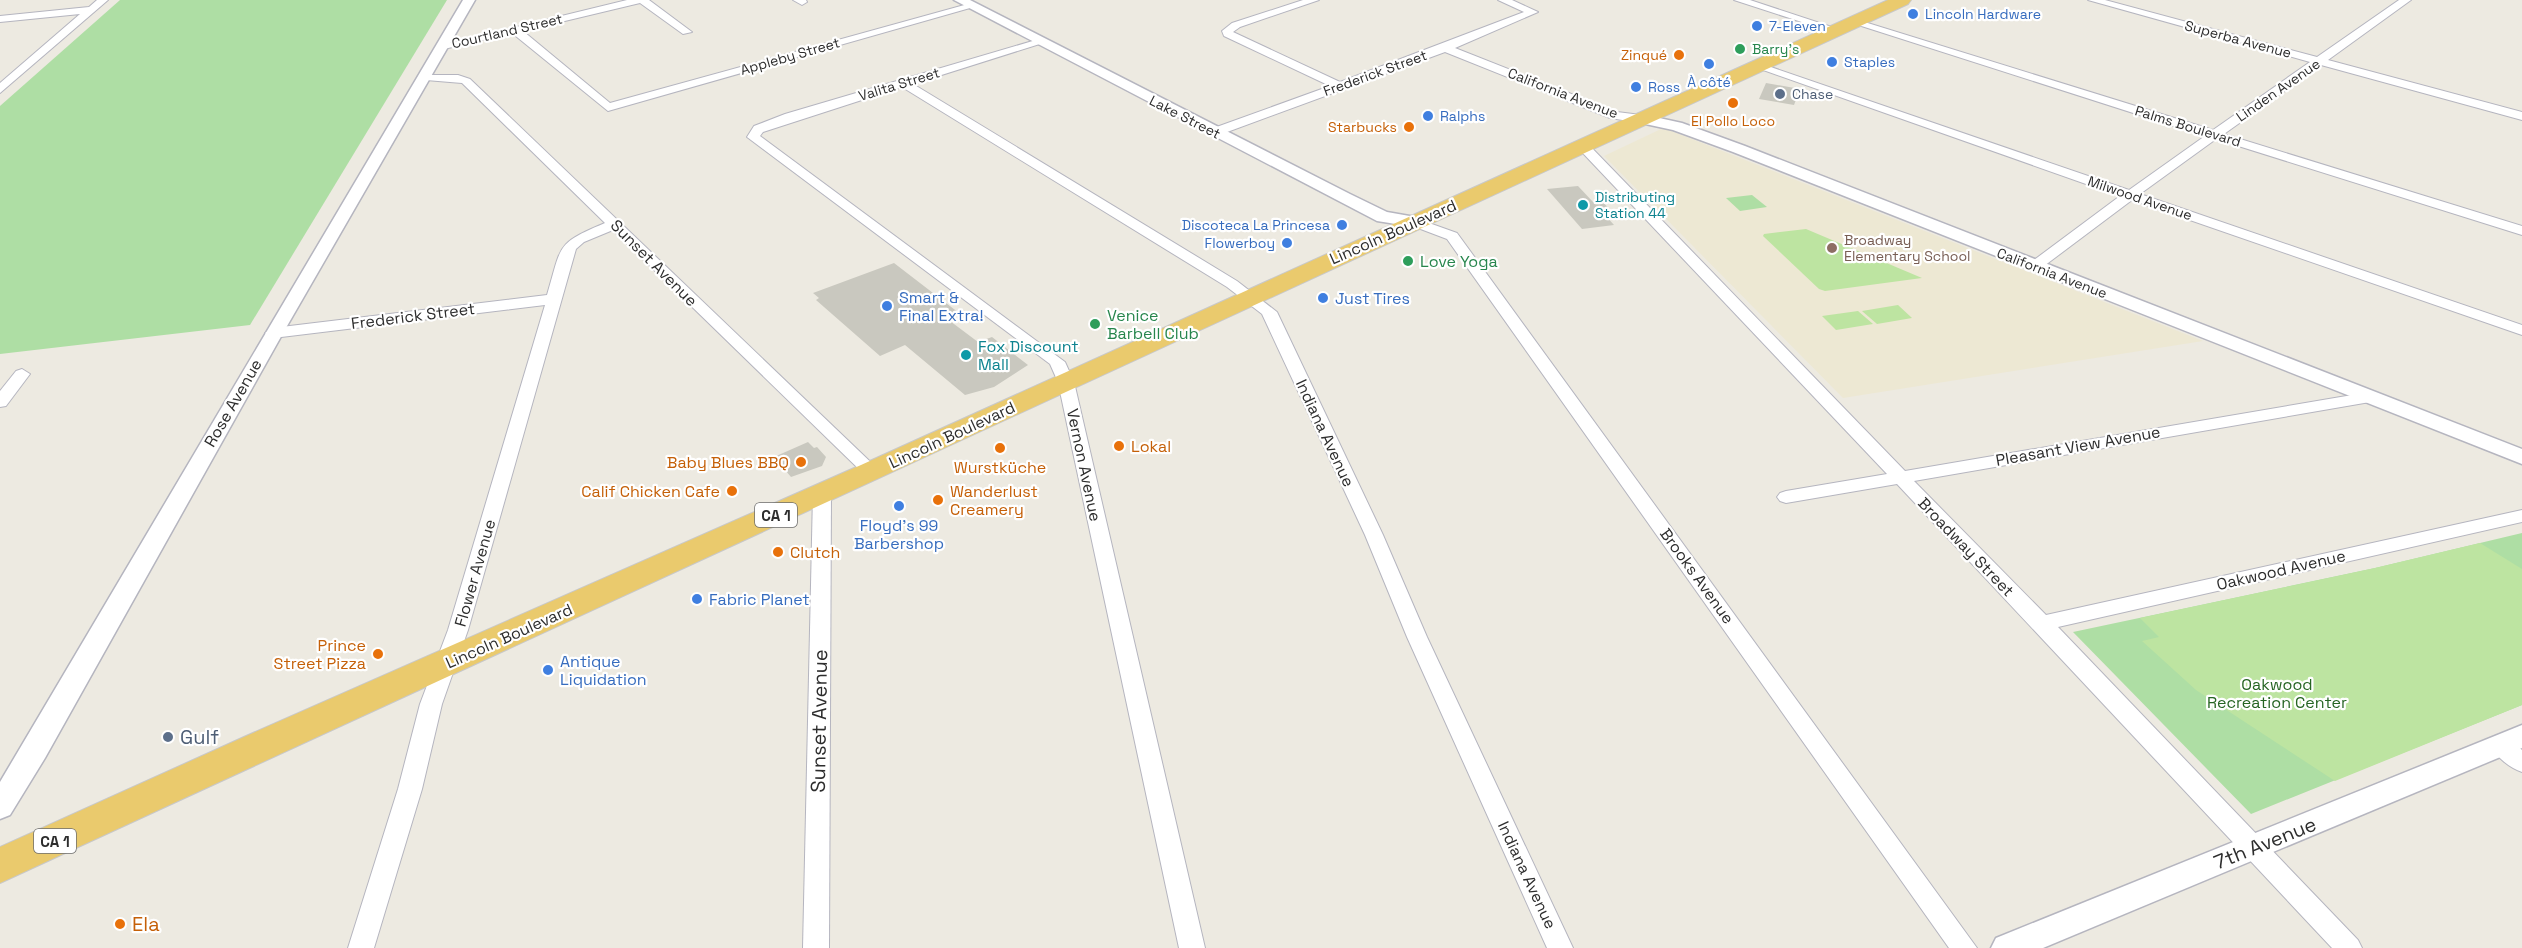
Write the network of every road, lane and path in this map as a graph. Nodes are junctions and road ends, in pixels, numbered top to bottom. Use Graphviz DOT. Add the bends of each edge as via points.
graph roads {
  1 [pos="103,0"];
  2 [pos="469,0"];
  3 [pos="641,0"];
  4 [pos="1314,0"];
  5 [pos="1503,0"];
  6 [pos="1739,0"];
  7 [pos="1902,0"];
  8 [pos="2093,0"];
  9 [pos="2406,0"];
  10 [pos="966,3"];
  11 [pos="91,10"];
  12 [pos="0,18"];
  13 [pos="1854,22"];
  14 [pos="515,30"];
  15 [pos="1836,30"];
  16 [pos="687,32"];
  17 [pos="1040,42"];
  18 [pos="444,46"];
  19 [pos="1445,48"];
  20 [pos="2319,61"];
  21 [pos="1758,66"];
  22 [pos="426,77"];
  23 [pos="903,83"];
  24 [pos="1339,86"];
  25 [pos="0,89"];
  26 [pos="2522,116"];
  27 [pos="1641,119"];
  28 [pos="758,129"];
  29 [pos="1215,132"];
  30 [pos="2214,135"];
  31 [pos="1583,146"];
  32 [pos="2131,195"];
  33 [pos="1415,222"];
  34 [pos="615,224"];
  35 [pos="2522,231"];
  36 [pos="2035,266"];
  37 [pos="1251,296"];
  38 [pos="554,299"];
  39 [pos="2522,330"];
  40 [pos="273,333"];
  41 [pos="22,374"];
  42 [pos="1066,382"];
  43 [pos="2370,397"];
  44 [pos="0,402"];
  45 [pos="2522,457"];
  46 [pos="872,472"];
  47 [pos="1899,478"];
  48 [pos="822,494"];
  49 [pos="1786,497"];
  50 [pos="2522,516"];
  51 [pos="2040,624"];
  52 [pos="446,665"];
  53 [pos="2515,748"];
  54 [pos="0,807"];
  55 [pos="2256,848"];
  56 [pos="0,866"];
  57 [pos="362,948"];
  58 [pos="816,948"];
  59 [pos="1192,948"];
  60 [pos="1560,948"];
  61 [pos="1964,948"];
  62 [pos="2007,948"];
  63 [pos="2349,948"];
  1 -- 11 [label="street"];
  2 -- 18 [label="street, Rose Avenue"];
  3 -- 14 [label="street, Courtland Street"];
  3 -- 16 [label="street"];
  4 -- 24 [label="street" via="1227,31"];
  5 -- 19 [label="street, Frederick Street" via="1533,12"];
  6 -- 15 [label="street"];
  7 -- 13 [label="highway, Lincoln Boulevard / CA 1"];
  8 -- 20 [label="street, Superba Avenue"];
  9 -- 20 [label="street, Linden Avenue"];
  10 -- 14 [label="street, Appleby Street" via="608,107"];
  10 -- 17 [label="street, Lake Street"];
  11 -- 12 [label="street"];
  11 -- 25 [label="street"];
  13 -- 15 [label="highway, Lincoln Boulevard / CA 1"];
  13 -- 30 [label="street, Palms Boulevard"];
  14 -- 18 [label="street, Courtland Street"];
  15 -- 21 [label="highway, Lincoln Boulevard / CA 1"];
  17 -- 23 [label="street, Valita Street"];
  17 -- 29 [label="street, Lake Street"];
  18 -- 22 [label="street, Rose Avenue"];
  19 -- 24 [label="street, Frederick Street"];
  19 -- 27 [label="street, California Avenue" via="1614,115"];
  20 -- 26 [label="street, Superba Avenue"];
  20 -- 30 [label="street, Linden Avenue"];
  21 -- 27 [label="highway, Lincoln Boulevard / CA 1"];
  21 -- 32 [label="street, Milwood Avenue"];
  22 -- 34 [label="street, Sunset Avenue" via="466,81"];
  22 -- 40 [label="street, Rose Avenue"];
  23 -- 28 [label="street, Valita Street"];
  23 -- 37 [label="street, Indiana Avenue"];
  24 -- 29 [label="street, Frederick Street"];
  27 -- 31 [label="highway, Lincoln Boulevard / CA 1"];
  27 -- 36 [label="street, California Avenue" via="1677,126 1739,149"];
  28 -- 42 [label="street, Vernon Avenue" via="753,137 768,149 1057,362"];
  29 -- 33 [label="street, Lake Street" via="1377,214"];
  30 -- 32 [label="street, Linden Avenue"];
  30 -- 35 [label="street, Palms Boulevard"];
  31 -- 33 [label="highway, Lincoln Boulevard / CA 1"];
  31 -- 47 [label="street, Broadway Street"];
  32 -- 36 [label="street, Linden Avenue"];
  32 -- 39 [label="street, Milwood Avenue"];
  33 -- 37 [label="highway, Lincoln Boulevard / CA 1"];
  33 -- 61 [label="street, Brooks Avenue" via="1452,236"];
  34 -- 38 [label="street, Flower Avenue" via="569,247"];
  34 -- 46 [label="street, Sunset Avenue"];
  36 -- 43 [label="street, California Avenue"];
  37 -- 42 [label="highway, Lincoln Boulevard / CA 1"];
  37 -- 60 [label="street, Indiana Avenue" via="1269,312"];
  38 -- 40 [label="street, Frederick Street"];
  38 -- 52 [label="street, Flower Avenue"];
  40 -- 54 [label="street, Rose Avenue"];
  41 -- 44 [label="street"];
  42 -- 46 [label="highway, Lincoln Boulevard / CA 1"];
  42 -- 59 [label="street, Vernon Avenue"];
  43 -- 45 [label="street, California Avenue"];
  43 -- 47 [label="street, Pleasant View Avenue"];
  46 -- 48 [label="highway, Lincoln Boulevard / CA 1"];
  47 -- 49 [label="street, Pleasant View Avenue"];
  47 -- 51 [label="street, Broadway Street"];
  48 -- 52 [label="highway, Lincoln Boulevard / CA 1"];
  48 -- 58 [label="street, Sunset Avenue"];
  50 -- 51 [label="street, Oakwood Avenue"];
  51 -- 55 [label="street, Broadway Street"];
  52 -- 56 [label="highway, Lincoln Boulevard / CA 1"];
  52 -- 57 [label="street, Flower Avenue" via="431,704"];
  53 -- 55 [label="street, 7th Avenue"];
  55 -- 62 [label="street, 7th Avenue"];
  55 -- 63 [label="street, Broadway Street"];
}
